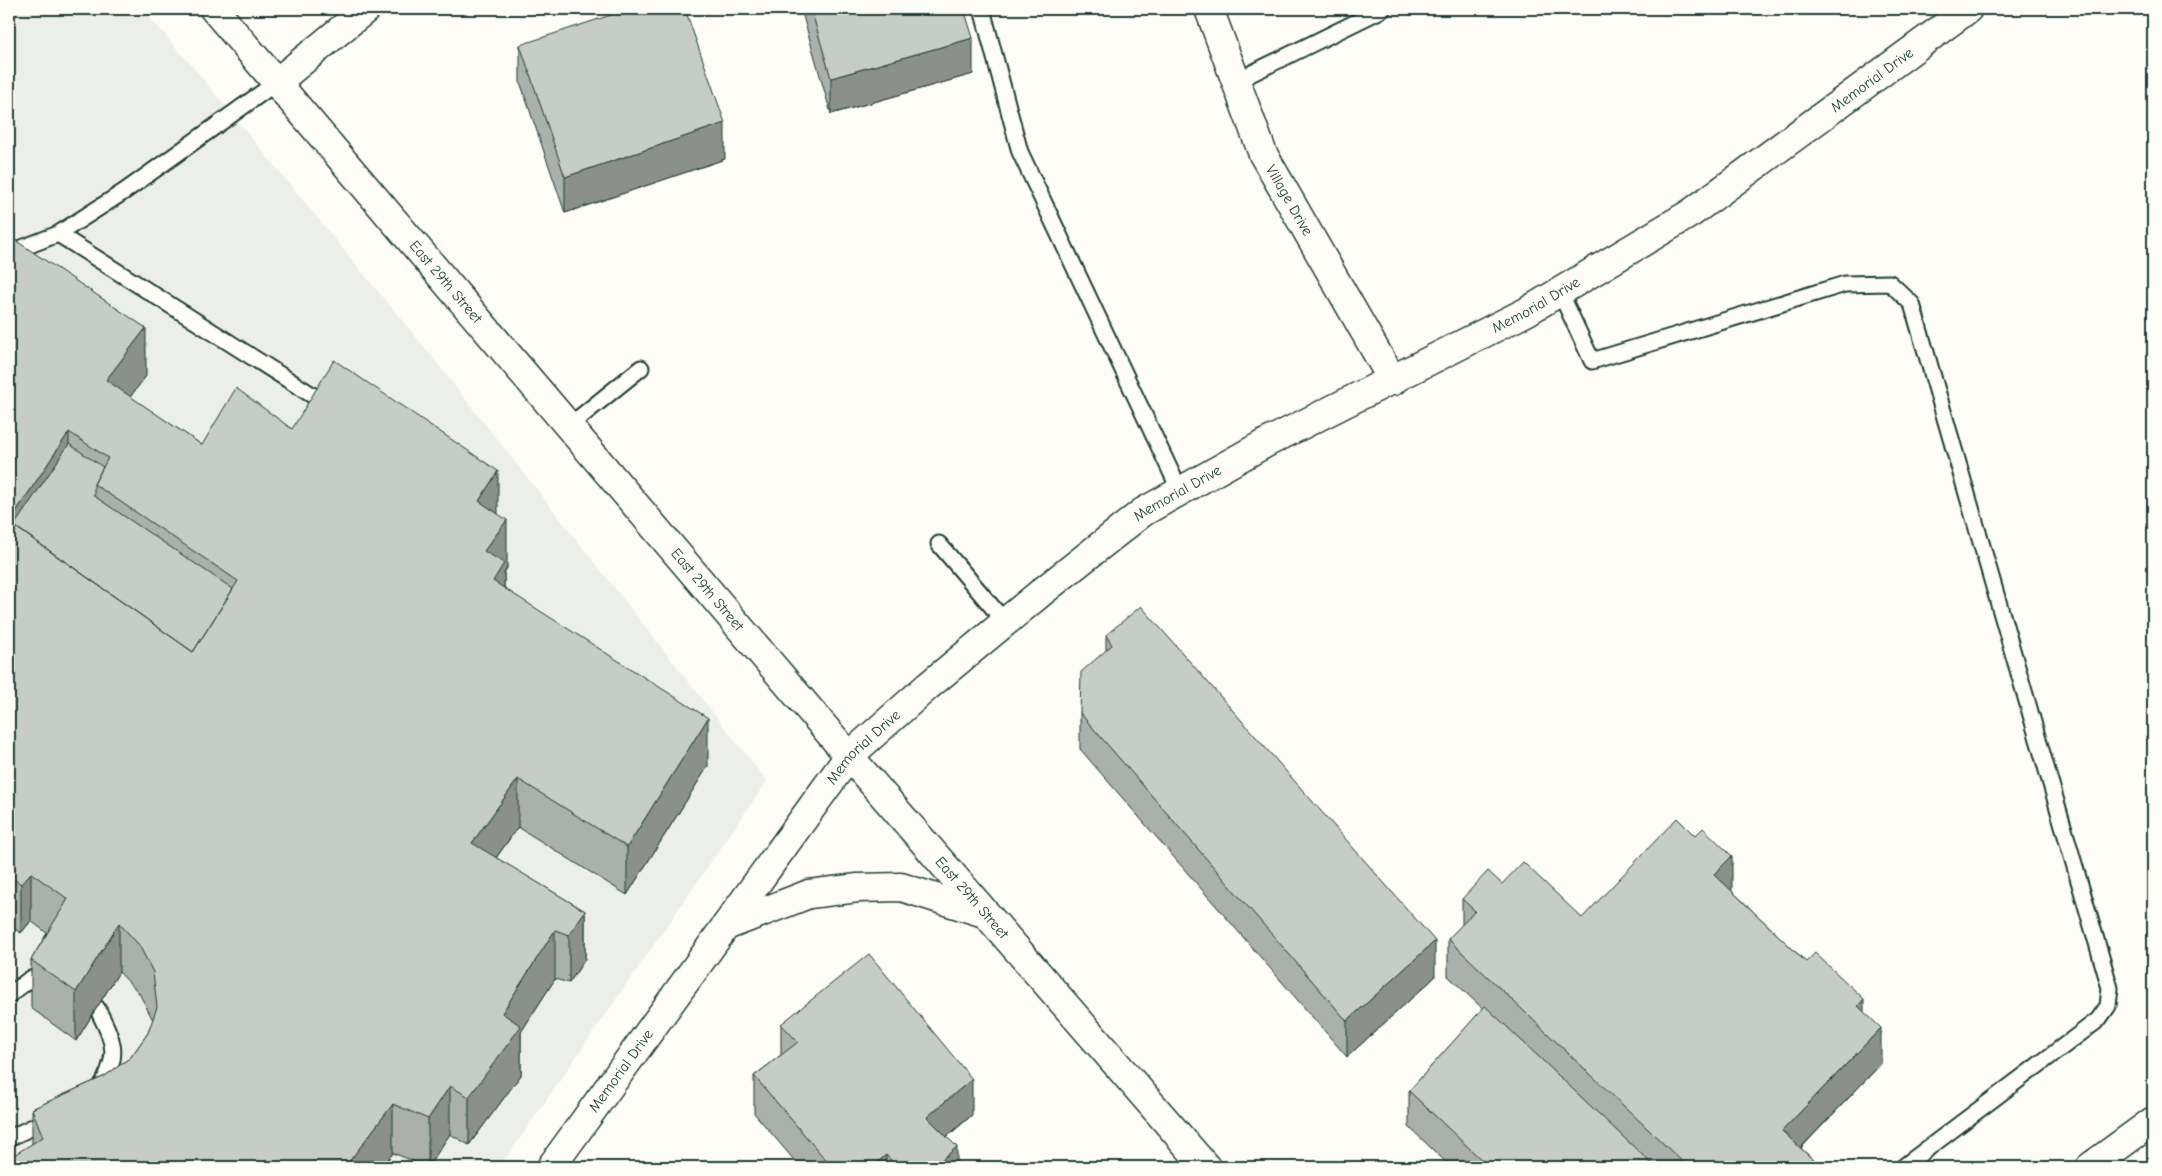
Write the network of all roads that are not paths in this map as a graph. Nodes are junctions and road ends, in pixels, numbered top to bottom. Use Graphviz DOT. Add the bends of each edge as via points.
graph roads {
  1 [pos="214,9"];
  2 [pos="366,9"];
  3 [pos="982,9"];
  4 [pos="1209,9"];
  5 [pos="1383,9"];
  6 [pos="1968,9"];
  7 [pos="1236,81"];
  8 [pos="277,82"];
  9 [pos="58,234"];
  10 [pos="9,253"];
  11 [pos="1560,292"];
  12 [pos="641,368"];
  13 [pos="1393,381"];
  14 [pos="320,400"];
  15 [pos="569,426"];
  16 [pos="1180,491"];
  17 [pos="938,544"];
  18 [pos="1005,622"];
  19 [pos="849,756"];
  20 [pos="984,912"];
  21 [pos="726,926"];
  22 [pos="50,975"];
  23 [pos="9,996"];
  24 [pos="97,1008"];
  25 [pos="88,1099"];
  26 [pos="65,1112"];
  27 [pos="2153,1121"];
  28 [pos="9,1138"];
  29 [pos="551,1167"];
  30 [pos="1206,1167"];
  31 [pos="1903,1167"];
  32 [pos="2090,1167"];
  1 -- 8 [label="street, East 29th Street"];
  2 -- 8 [label="street"];
  3 -- 16 [label="lane" via="1020,152"];
  4 -- 7 [label="street, Village Drive"];
  5 -- 7 [label="lane"];
  6 -- 11 [label="street, Memorial Drive" via="1691,213"];
  7 -- 13 [label="street, Village Drive" via="1263,154"];
  8 -- 9 [label="lane" via="125,191"];
  8 -- 15 [label="street, East 29th Street"];
  9 -- 10 [label="lane"];
  9 -- 14 [label="lane"];
  11 -- 13 [label="street, Memorial Drive"];
  11 -- 31 [label="lane" via="1592,361 1845,284 1890,283 1912,304 2110,988 2108,1006 2098,1020"];
  12 -- 15 [label="lane"];
  13 -- 16 [label="street, Memorial Drive" via="1266,442"];
  15 -- 19 [label="street, East 29th Street"];
  16 -- 18 [label="street, Memorial Drive" via="1143,512"];
  17 -- 18 [label="lane"];
  18 -- 19 [label="street, Memorial Drive"];
  19 -- 20 [label="street, East 29th Street"];
  19 -- 21 [label="street, Memorial Drive"];
  20 -- 21 [label="street" via="901,887 858,888 809,894"];
  20 -- 30 [label="street, East 29th Street"];
  21 -- 29 [label="street, Memorial Drive"];
  22 -- 23 [label="lane" via="30,979"];
  24 -- 25 [label="lane" via="113,1039 111,1070 96,1095"];
  26 -- 28 [label="lane"];
  27 -- 32 [label="street"];
}
